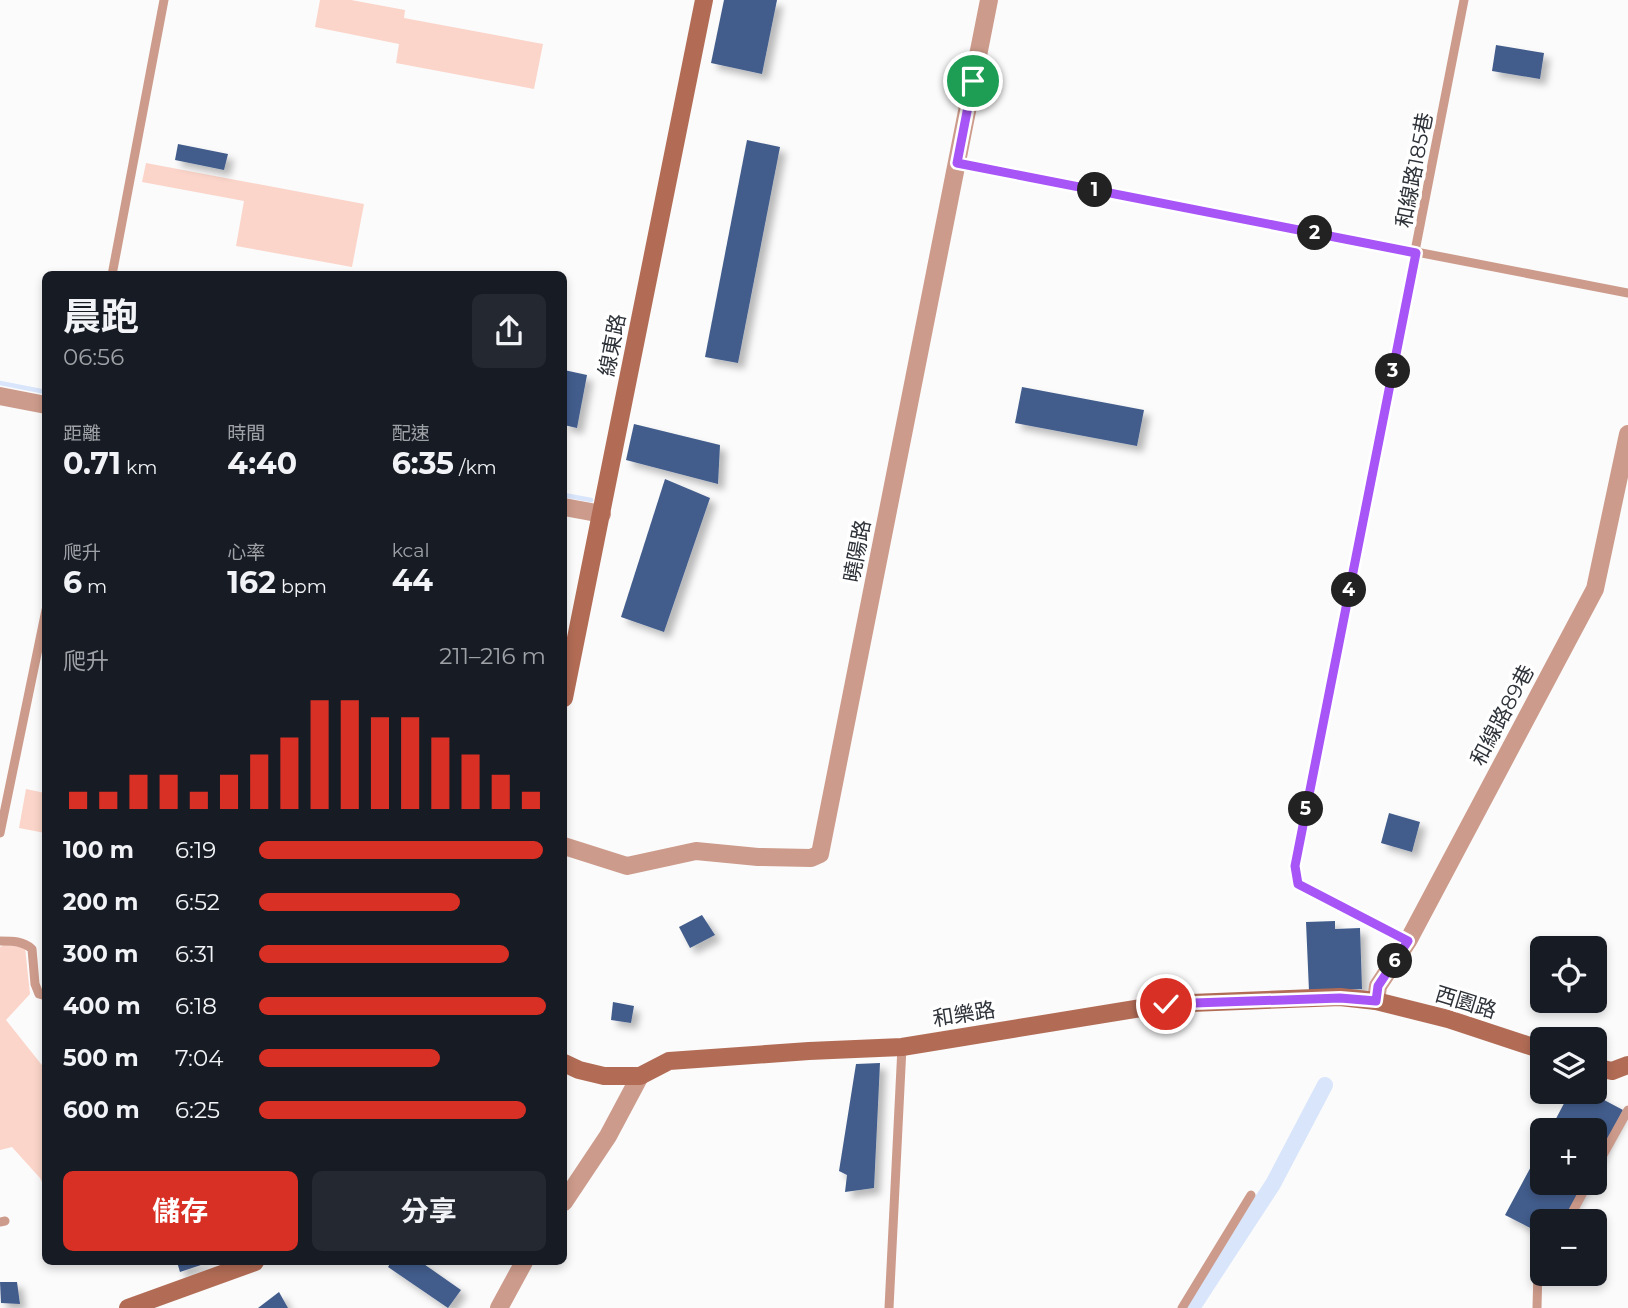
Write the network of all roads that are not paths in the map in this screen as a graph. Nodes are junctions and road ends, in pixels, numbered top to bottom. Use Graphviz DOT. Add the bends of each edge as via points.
graph roads {
  1 [pos="164,0"];
  2 [pos="704,0"];
  3 [pos="989,0"];
  4 [pos="1464,0"];
  5 [pos="957,163"];
  6 [pos="1416,253"];
  7 [pos="113,271"];
  8 [pos="1628,293"];
  9 [pos="0,396"];
  10 [pos="42,404"];
  11 [pos="1628,434"];
  12 [pos="567,508"];
  13 [pos="602,514"];
  14 [pos="42,629"];
  15 [pos="567,683"];
  16 [pos="0,833"];
  17 [pos="567,847"];
  18 [pos="0,941"];
  19 [pos="1408,941"];
  20 [pos="42,995"];
  21 [pos="1376,1001"];
  22 [pos="1530,1046"];
  23 [pos="902,1047"];
  24 [pos="567,1064"];
  25 [pos="1628,1065"];
  26 [pos="1607,1070"];
  27 [pos="640,1076"];
  28 [pos="1628,1110"];
  29 [pos="1607,1148"];
  30 [pos="1251,1195"];
  31 [pos="567,1198"];
  32 [pos="247,1265"];
  33 [pos="522,1265"];
  34 [pos="1538,1286"];
  35 [pos="128,1308"];
  36 [pos="499,1308"];
  37 [pos="889,1308"];
  38 [pos="1182,1308"];
  39 [pos="1537,1308"];
  1 -- 7 [label="lane"];
  2 -- 13 [label="street, 線東路"];
  3 -- 5 [label="street, 曉陽路"];
  4 -- 6 [label="lane, 和線路185巷"];
  5 -- 6 [label="lane"];
  5 -- 17 [label="street, 曉陽路" via="820,854 811,858 696,851 627,866"];
  6 -- 8 [label="lane"];
  6 -- 19 [label="lane, 和線路185巷" via="1295,866 1298,884"];
  9 -- 10 [label="street"];
  11 -- 19 [label="street, 和線路89巷" via="1595,589"];
  12 -- 13 [label="street"];
  13 -- 15 [label="street, 線東路"];
  14 -- 16 [label="lane"];
  18 -- 20 [label="lane" via="32,949 35,984"];
  19 -- 21 [label="street, 和線路89巷" via="1378,986"];
  21 -- 22 [label="street, 西園路"];
  21 -- 23 [label="street, 和樂路" via="1340,998 1166,1004"];
  23 -- 27 [label="street, 和樂路" via="668,1061"];
  23 -- 37 [label="lane"];
  24 -- 27 [label="street, 和樂路" via="604,1076"];
  25 -- 26 [label="street"];
  27 -- 31 [label="street"];
  28 -- 29 [label="lane"];
  30 -- 38 [label="lane"];
  32 -- 35 [label="street"];
  33 -- 36 [label="street"];
  34 -- 39 [label="lane"];
}
